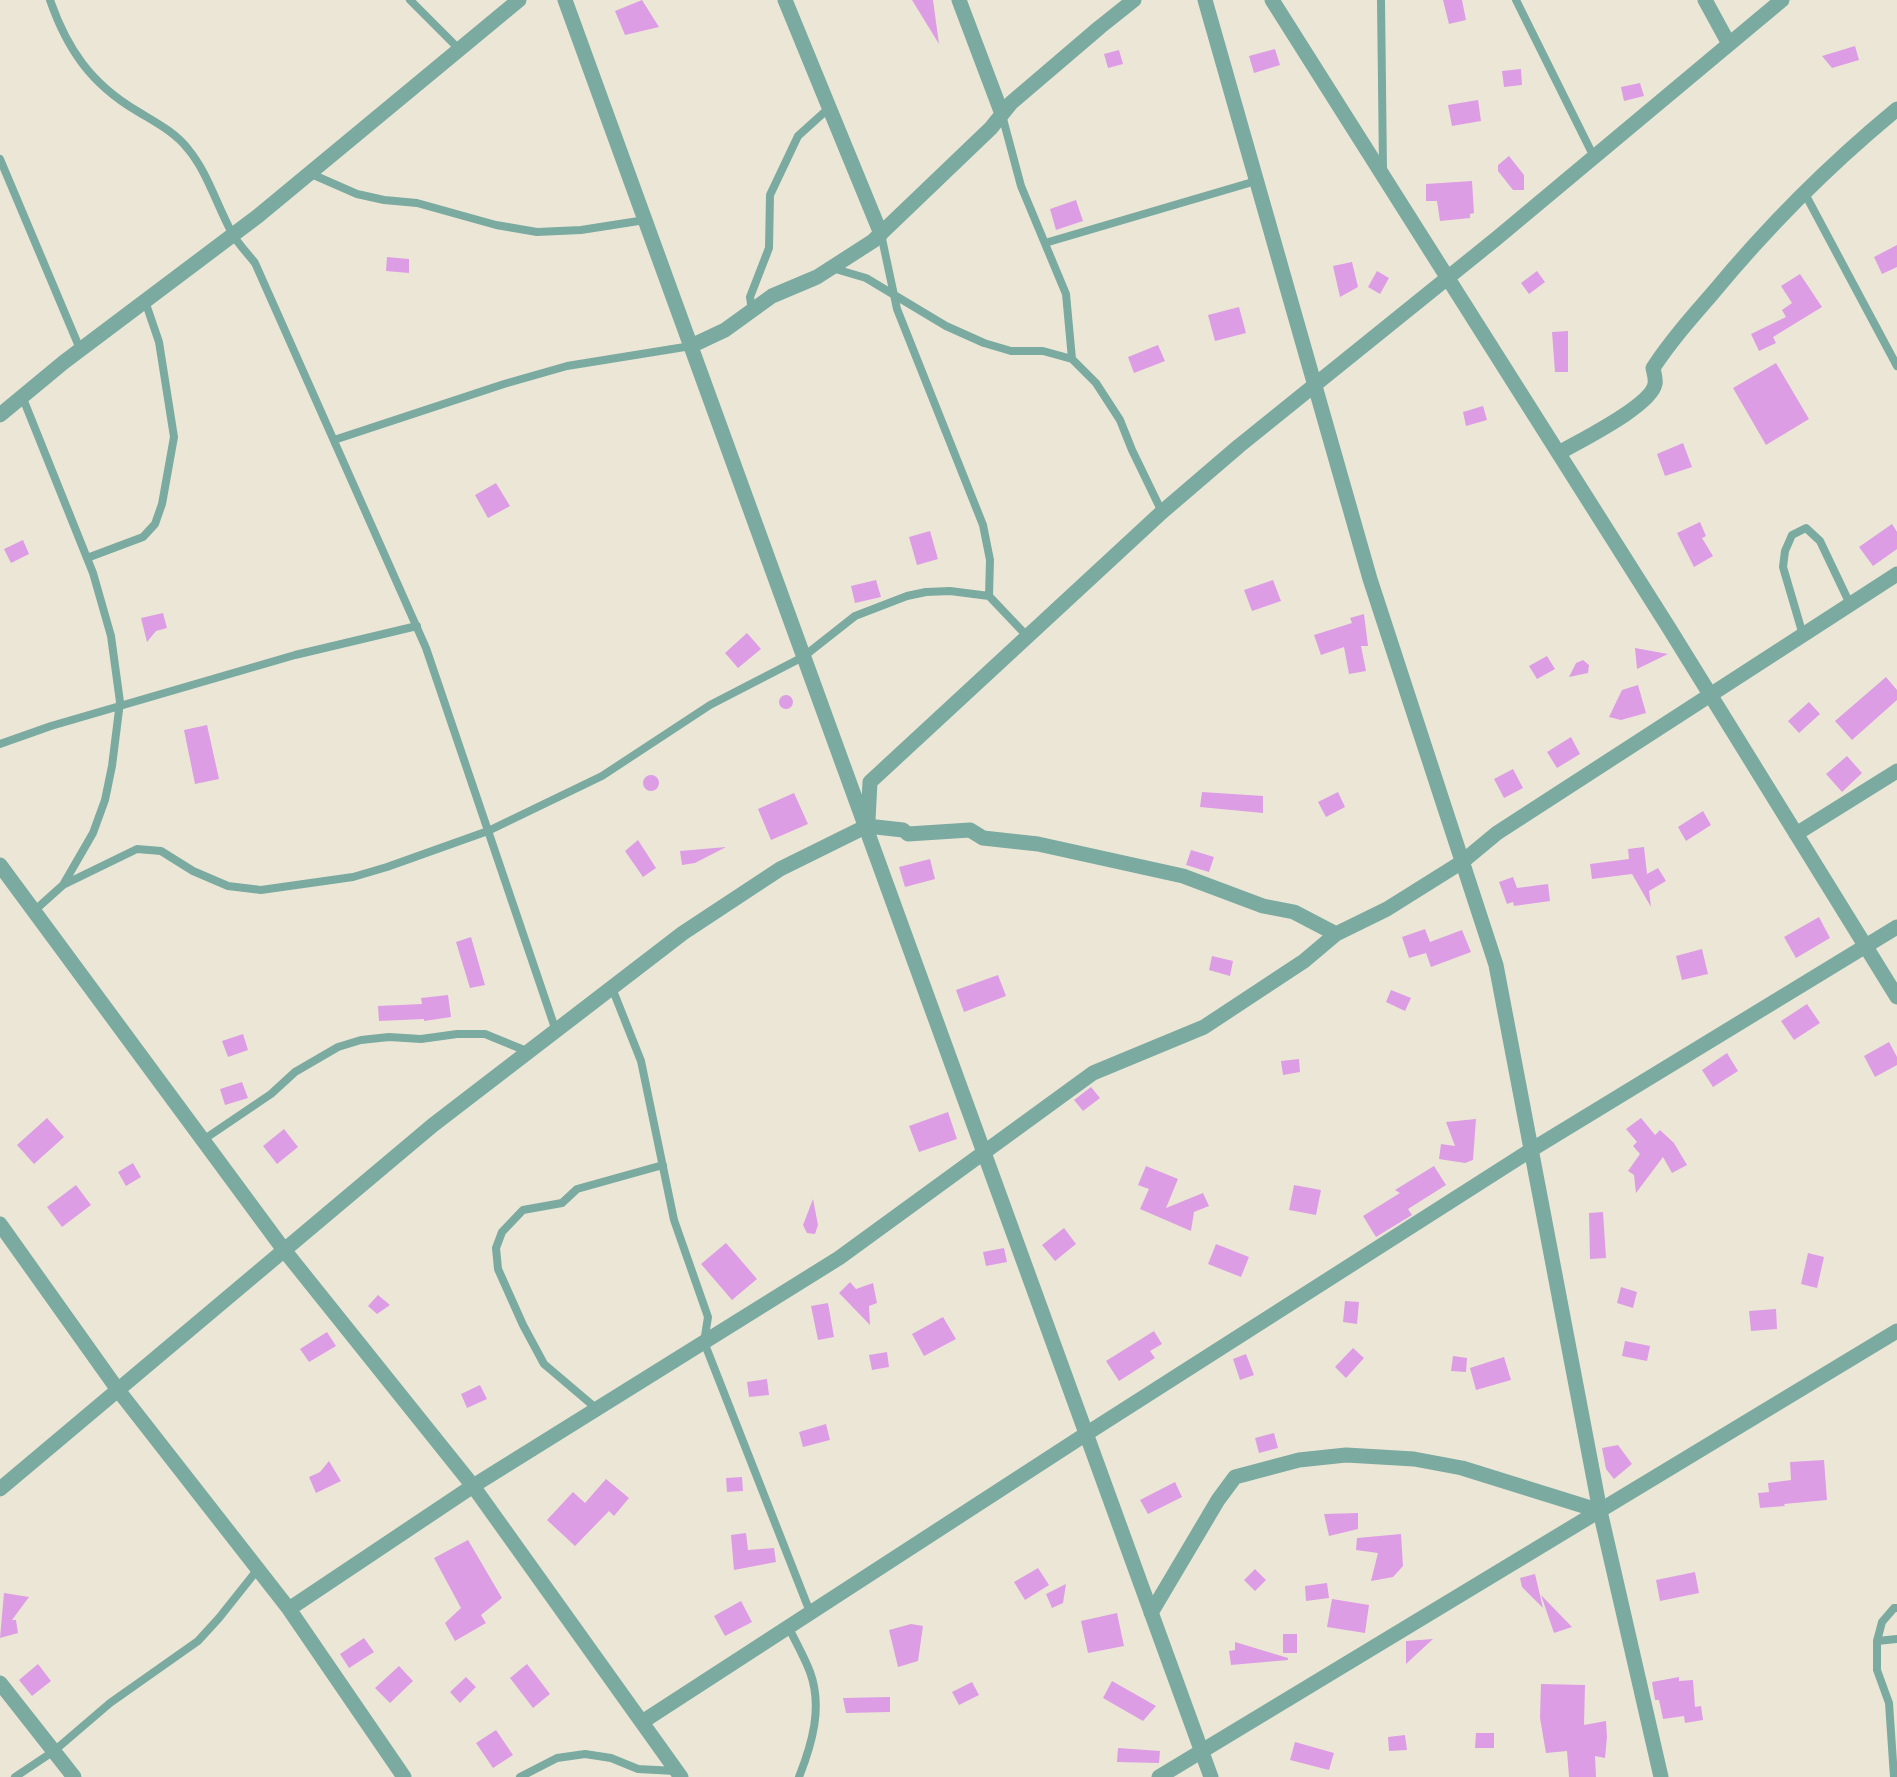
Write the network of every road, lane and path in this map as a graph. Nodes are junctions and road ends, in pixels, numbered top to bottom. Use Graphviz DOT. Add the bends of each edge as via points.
graph roads {
  1 [pos="50,0"];
  2 [pos="410,0"];
  3 [pos="519,0"];
  4 [pos="566,0"];
  5 [pos="785,0"];
  6 [pos="959,0"];
  7 [pos="1134,0"];
  8 [pos="1205,0"];
  9 [pos="1272,0"];
  10 [pos="1381,0"];
  11 [pos="1516,0"];
  12 [pos="1706,0"];
  13 [pos="1782,0"];
  14 [pos="1729,44"];
  15 [pos="459,49"];
  16 [pos="829,108"];
  17 [pos="1897,109"];
  18 [pos="1002,114"];
  19 [pos="1594,157"];
  20 [pos="0,159"];
  21 [pos="309,173"];
  22 [pos="1383,175"];
  23 [pos="1256,181"];
  24 [pos="1804,192"];
  25 [pos="645,220"];
  26 [pos="881,234"];
  27 [pos="232,235"];
  28 [pos="1046,243"];
  29 [pos="832,268"];
  30 [pos="1448,278"];
  31 [pos="894,295"];
  32 [pos="145,301"];
  33 [pos="752,311"];
  34 [pos="691,346"];
  35 [pos="80,350"];
  36 [pos="1072,359"];
  37 [pos="1897,366"];
  38 [pos="1315,385"];
  39 [pos="22,396"];
  40 [pos="0,415"];
  41 [pos="334,440"];
  42 [pos="1559,453"];
  43 [pos="1162,512"];
  44 [pos="87,558"];
  45 [pos="1897,574"];
  46 [pos="989,596"];
  47 [pos="1850,604"];
  48 [pos="417,626"];
  49 [pos="1803,635"];
  50 [pos="1027,636"];
  51 [pos="803,657"];
  52 [pos="1710,695"];
  53 [pos="120,706"];
  54 [pos="0,744"];
  55 [pos="1897,771"];
  56 [pos="867,826"];
  57 [pos="488,831"];
  58 [pos="1796,834"];
  59 [pos="1462,862"];
  60 [pos="0,865"];
  61 [pos="63,884"];
  62 [pos="34,911"];
  63 [pos="1897,927"];
  64 [pos="1336,934"];
  65 [pos="1866,947"];
  66 [pos="612,988"];
  67 [pos="1897,997"];
  68 [pos="556,1031"];
  69 [pos="529,1052"];
  70 [pos="203,1140"];
  71 [pos="1532,1150"];
  72 [pos="983,1153"];
  73 [pos="662,1165"];
  74 [pos="0,1224"];
  75 [pos="284,1250"];
  76 [pos="1897,1331"];
  77 [pos="704,1342"];
  78 [pos="118,1390"];
  79 [pos="597,1409"];
  80 [pos="1086,1434"];
  81 [pos="473,1486"];
  82 [pos="0,1489"];
  83 [pos="1600,1511"];
  84 [pos="258,1569"];
  85 [pos="1897,1608"];
  86 [pos="290,1610"];
  87 [pos="810,1612"];
  88 [pos="1151,1613"];
  89 [pos="788,1626"];
  90 [pos="1897,1639"];
  91 [pos="1877,1641"];
  92 [pos="0,1683"];
  93 [pos="642,1722"];
  94 [pos="54,1751"];
  95 [pos="1202,1752"];
  96 [pos="679,1774"];
  97 [pos="15,1777"];
  98 [pos="74,1777"];
  99 [pos="404,1777"];
  100 [pos="520,1777"];
  101 [pos="799,1777"];
  102 [pos="1159,1777"];
  103 [pos="1211,1777"];
  104 [pos="1661,1777"];
  105 [pos="1894,1777"];
  1 -- 27 [label="lane" via="60,31 78,60 105,87 156,120 189,149 217,198"];
  2 -- 15 [label="lane"];
  3 -- 15 [label="street"];
  4 -- 25 [label="street"];
  5 -- 16 [label="street"];
  6 -- 18 [label="street"];
  7 -- 18 [label="street"];
  8 -- 23 [label="street"];
  9 -- 22 [label="street"];
  10 -- 22 [label="lane"];
  11 -- 19 [label="lane"];
  12 -- 14 [label="street"];
  13 -- 14 [label="street"];
  14 -- 19 [label="street"];
  15 -- 21 [label="street"];
  16 -- 26 [label="street"];
  16 -- 33 [label="lane" via="798,136 770,195 769,248 750,297"];
  17 -- 24 [label="street"];
  18 -- 26 [label="street"];
  18 -- 28 [label="lane" via="1021,186"];
  19 -- 30 [label="street"];
  20 -- 35 [label="lane"];
  21 -- 25 [label="lane" via="357,194 417,203 496,225 537,232 581,230"];
  21 -- 27 [label="street"];
  22 -- 30 [label="street"];
  23 -- 28 [label="lane"];
  23 -- 38 [label="street"];
  24 -- 37 [label="lane"];
  24 -- 42 [label="street" via="1734,267 1666,348 1653,368 1656,384 1650,396"];
  25 -- 34 [label="street"];
  26 -- 29 [label="street"];
  26 -- 31 [label="lane"];
  27 -- 32 [label="street"];
  27 -- 41 [label="lane" via="255,264"];
  28 -- 36 [label="lane" via="1066,294"];
  29 -- 31 [label="lane" via="866,278"];
  29 -- 33 [label="street" via="772,296"];
  30 -- 38 [label="street"];
  30 -- 42 [label="street"];
  31 -- 36 [label="lane" via="946,326 984,343 1011,351 1042,351"];
  31 -- 46 [label="lane" via="906,334 983,525 990,560"];
  32 -- 35 [label="street"];
  32 -- 44 [label="lane" via="159,342 174,437 167,485 155,524 143,537"];
  33 -- 34 [label="street" via="725,330"];
  34 -- 41 [label="lane" via="567,366"];
  34 -- 51 [label="street"];
  35 -- 39 [label="street"];
  36 -- 43 [label="lane" via="1096,383 1120,420"];
  38 -- 43 [label="street"];
  38 -- 59 [label="street" via="1370,579"];
  39 -- 40 [label="street"];
  39 -- 44 [label="lane"];
  41 -- 48 [label="lane"];
  42 -- 52 [label="street"];
  43 -- 50 [label="street"];
  44 -- 53 [label="lane" via="111,636"];
  45 -- 47 [label="street"];
  46 -- 50 [label="lane"];
  46 -- 51 [label="lane" via="950,591 906,596 855,616"];
  47 -- 49 [label="street"];
  47 -- 49 [label="lane" via="1820,541 1806,528 1792,535 1783,567"];
  48 -- 53 [label="lane" via="296,655"];
  48 -- 57 [label="lane"];
  49 -- 52 [label="street"];
  50 -- 56 [label="street" via="870,782"];
  51 -- 56 [label="street"];
  51 -- 57 [label="lane" via="710,705 602,776"];
  52 -- 58 [label="street"];
  52 -- 59 [label="street" via="1497,833"];
  53 -- 54 [label="lane"];
  53 -- 61 [label="lane" via="105,800 93,833"];
  55 -- 58 [label="street"];
  56 -- 64 [label="street" via="903,830 908,834 970,830 983,838 1038,844 1183,876 1263,906 1294,912"];
  56 -- 66 [label="street" via="780,869 683,933"];
  56 -- 72 [label="street"];
  57 -- 61 [label="lane" via="353,877 297,886 261,890 228,886 193,871 161,851 137,849"];
  57 -- 68 [label="lane"];
  58 -- 65 [label="street"];
  59 -- 64 [label="street" via="1387,909"];
  59 -- 71 [label="street" via="1496,965"];
  60 -- 62 [label="street"];
  61 -- 62 [label="lane"];
  62 -- 70 [label="street"];
  63 -- 65 [label="street"];
  64 -- 72 [label="street" via="1304,961 1204,1027 1094,1073"];
  65 -- 67 [label="street"];
  65 -- 71 [label="street"];
  66 -- 68 [label="street"];
  66 -- 73 [label="lane" via="641,1061"];
  68 -- 69 [label="street"];
  69 -- 70 [label="lane" via="485,1034 361,1040 338,1047 295,1072 271,1094"];
  69 -- 75 [label="street" via="433,1125"];
  70 -- 75 [label="street"];
  71 -- 80 [label="street"];
  71 -- 83 [label="street"];
  72 -- 77 [label="street" via="839,1258"];
  72 -- 80 [label="street"];
  73 -- 77 [label="lane" via="674,1220 708,1317"];
  73 -- 79 [label="lane" via="577,1189 562,1204 523,1210 502,1232 496,1248 498,1269 544,1364"];
  74 -- 78 [label="street"];
  75 -- 78 [label="street"];
  75 -- 81 [label="street"];
  76 -- 83 [label="street"];
  77 -- 79 [label="street"];
  77 -- 87 [label="lane"];
  78 -- 82 [label="street"];
  78 -- 84 [label="street"];
  79 -- 81 [label="street"];
  80 -- 87 [label="street"];
  80 -- 88 [label="street"];
  81 -- 86 [label="street"];
  81 -- 93 [label="street"];
  83 -- 88 [label="street" via="1462,1468 1414,1459 1346,1455 1298,1460 1235,1477"];
  83 -- 95 [label="street"];
  83 -- 104 [label="street"];
  84 -- 86 [label="street"];
  84 -- 94 [label="lane" via="198,1641 110,1703"];
  85 -- 91 [label="lane" via="1882,1622"];
  86 -- 99 [label="street"];
  87 -- 89 [label="street"];
  88 -- 95 [label="street"];
  89 -- 93 [label="street"];
  89 -- 101 [label="lane" via="810,1672 815,1692 815,1721"];
  90 -- 91 [label="lane"];
  91 -- 105 [label="lane" via="1877,1670 1888,1703"];
  92 -- 94 [label="street"];
  93 -- 96 [label="street"];
  94 -- 97 [label="lane"];
  94 -- 98 [label="street"];
  95 -- 102 [label="street"];
  95 -- 103 [label="street"];
  96 -- 100 [label="lane" via="638,1768 611,1758 584,1754 557,1758"];
}
